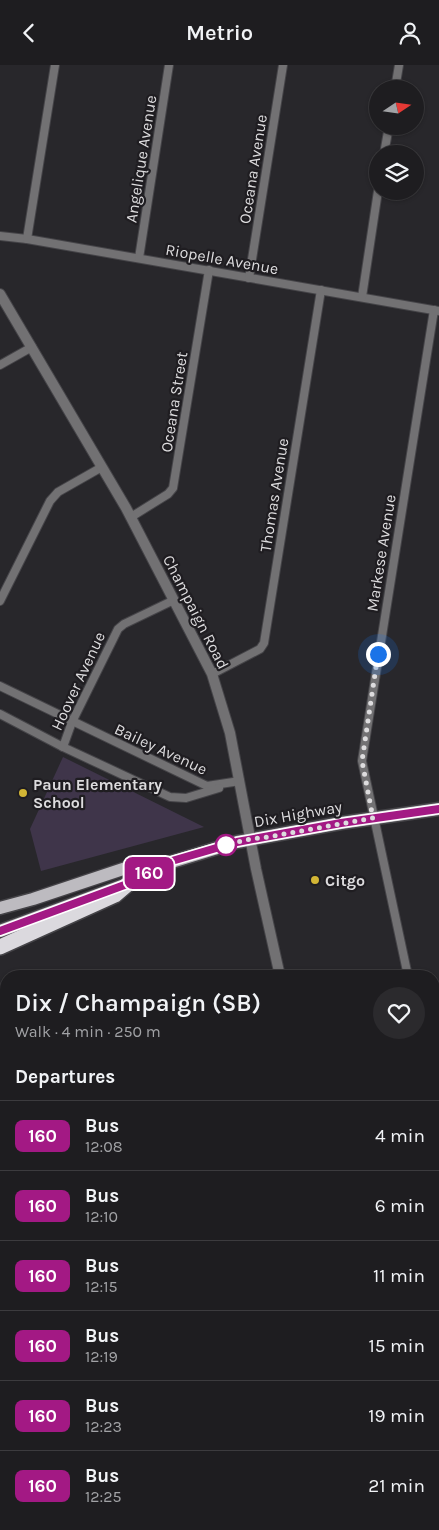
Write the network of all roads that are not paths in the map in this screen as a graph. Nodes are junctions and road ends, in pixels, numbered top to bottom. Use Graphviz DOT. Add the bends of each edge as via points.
graph roads {
  1 [pos="55,65"];
  2 [pos="169,65"];
  3 [pos="284,65"];
  4 [pos="399,65"];
  5 [pos="396,80"];
  6 [pos="377,200"];
  7 [pos="0,236"];
  8 [pos="27,239"];
  9 [pos="139,258"];
  10 [pos="209,270"];
  11 [pos="250,278"];
  12 [pos="321,290"];
  13 [pos="0,294"];
  14 [pos="362,297"];
  15 [pos="436,310"];
  16 [pos="32,347"];
  17 [pos="0,365"];
  18 [pos="102,467"];
  19 [pos="131,517"];
  20 [pos="174,600"];
  21 [pos="0,601"];
  22 [pos="212,674"];
  23 [pos="0,686"];
  24 [pos="0,714"];
  25 [pos="72,722"];
  26 [pos="62,747"];
  27 [pos="240,781"];
  28 [pos="439,809"];
  29 [pos="373,818"];
  30 [pos="251,839"];
  31 [pos="165,863"];
  32 [pos="129,883"];
  33 [pos="0,908"];
  34 [pos="0,931"];
  35 [pos="0,947"];
  36 [pos="279,970"];
  37 [pos="407,970"];
  1 -- 8 [label="street"];
  2 -- 9 [label="street, Angelique Avenue"];
  3 -- 11 [label="street, Oceana Avenue"];
  4 -- 5 [label="street"];
  6 -- 14 [label="street"];
  7 -- 8 [label="street, Riopelle Avenue"];
  8 -- 9 [label="street, Riopelle Avenue"];
  9 -- 10 [label="street, Riopelle Avenue"];
  10 -- 11 [label="street, Riopelle Avenue"];
  10 -- 19 [label="street, Oceana Street" via="173,488"];
  11 -- 12 [label="street, Riopelle Avenue"];
  12 -- 14 [label="street, Riopelle Avenue"];
  12 -- 22 [label="street, Thomas Avenue" via="264,643 260,649"];
  13 -- 16 [label="street, Champaign Road"];
  14 -- 15 [label="street, Riopelle Avenue"];
  15 -- 29 [label="street, Markese Avenue" via="362,752"];
  16 -- 17 [label="street"];
  16 -- 18 [label="street, Champaign Road"];
  18 -- 19 [label="street, Champaign Road"];
  18 -- 21 [label="street" via="58,492 50,501"];
  19 -- 20 [label="street, Champaign Road"];
  20 -- 22 [label="street, Champaign Road"];
  20 -- 25 [label="street, Hoover Avenue" via="118,629"];
  22 -- 27 [label="street, Champaign Road"];
  23 -- 25 [label="street, Bailey Avenue"];
  24 -- 26 [label="street, Bailey Avenue"];
  25 -- 26 [label="street, Hoover Avenue"];
  25 -- 27 [label="street, Bailey Avenue" via="207,786"];
  26 -- 27 [label="street, Bailey Avenue" via="170,797 201,795"];
  27 -- 30 [label="street, Champaign Road"];
  28 -- 29 [label="main road, Dix Highway"];
  29 -- 30 [label="main road, Dix Highway"];
  29 -- 37 [label="street, Markese Avenue"];
  30 -- 31 [label="main road, Dix Highway"];
  30 -- 36 [label="street, Champaign Road"];
  31 -- 32 [label="main road, Dix Highway"];
  31 -- 33 [label="main road, Dix Highway" via="129,867"];
  32 -- 34 [label="main road, Dix Highway"];
  32 -- 35 [label="highway" via="116,895"];
}
